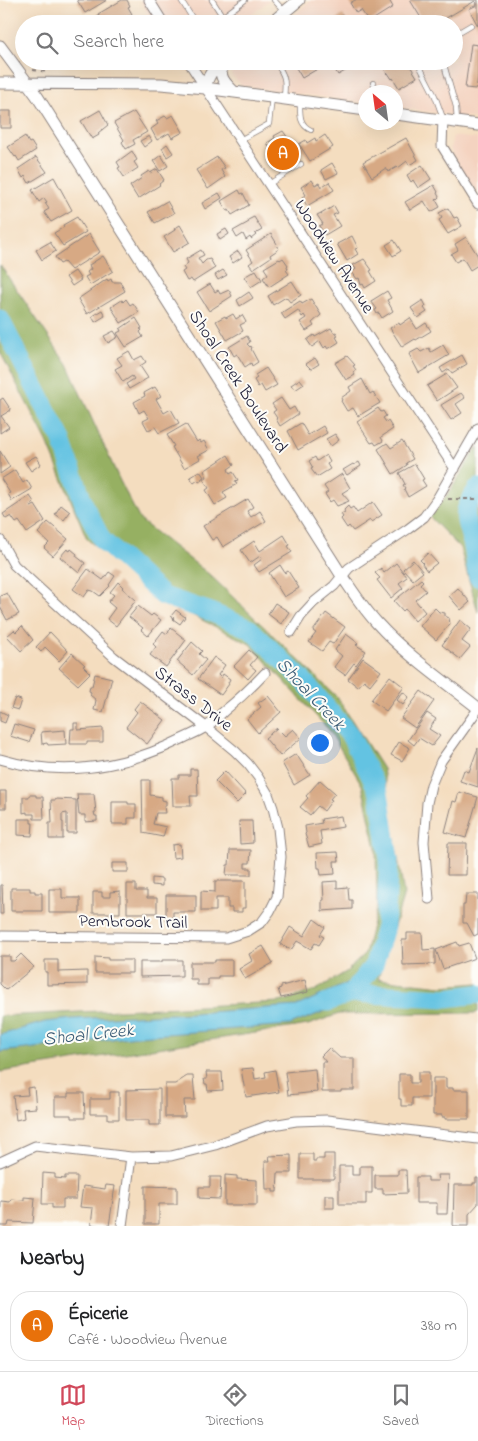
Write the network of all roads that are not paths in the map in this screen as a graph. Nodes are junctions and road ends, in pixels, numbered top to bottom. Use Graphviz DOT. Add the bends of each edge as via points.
graph roads {
  1 [pos="150,0"];
  2 [pos="181,0"];
  3 [pos="212,0"];
  4 [pos="245,0"];
  5 [pos="274,0"];
  6 [pos="299,0"];
  7 [pos="285,12"];
  8 [pos="159,15"];
  9 [pos="190,15"];
  10 [pos="222,15"];
  11 [pos="224,15"];
  12 [pos="282,15"];
  13 [pos="471,25"];
  14 [pos="463,30"];
  15 [pos="0,46"];
  16 [pos="15,65"];
  17 [pos="19,70"];
  18 [pos="194,70"];
  19 [pos="213,70"];
  20 [pos="220,70"];
  21 [pos="281,70"];
  22 [pos="422,70"];
  23 [pos="446,70"];
  24 [pos="0,83"];
  25 [pos="29,83"];
  26 [pos="205,88"];
  27 [pos="234,92"];
  28 [pos="277,98"];
  29 [pos="300,101"];
  30 [pos="358,109"];
  31 [pos="403,115"];
  32 [pos="443,119"];
  33 [pos="457,121"];
  34 [pos="478,125"];
  35 [pos="311,130"];
  36 [pos="239,141"];
  37 [pos="301,164"];
  38 [pos="268,185"];
  39 [pos="478,204"];
  40 [pos="478,428"];
  41 [pos="455,469"];
  42 [pos="0,540"];
  43 [pos="342,576"];
  44 [pos="291,632"];
  45 [pos="265,672"];
  46 [pos="478,708"];
  47 [pos="206,727"];
  48 [pos="0,759"];
  49 [pos="429,899"];
  50 [pos="262,922"];
  51 [pos="0,936"];
  52 [pos="478,1139"];
  53 [pos="131,1158"];
  54 [pos="0,1162"];
  55 [pos="122,1226"];
  1 -- 8 [label="street"];
  2 -- 9 [label="lane"];
  3 -- 10 [label="lane"];
  4 -- 11 [label="lane"];
  5 -- 7 [label="lane"];
  6 -- 7 [label="street"];
  7 -- 12 [label="street"];
  13 -- 14 [label="lane"];
  15 -- 16 [label="street, Shoal Creek Boulevard"];
  17 -- 25 [label="street, Shoal Creek Boulevard"];
  18 -- 26 [label="street, Woodview Avenue"];
  19 -- 26 [label="street" via="207,77"];
  20 -- 27 [label="street" via="223,79"];
  21 -- 28 [label="lane" via="286,81"];
  22 -- 32 [label="lane"];
  23 -- 33 [label="lane"];
  24 -- 25 [label="street"];
  25 -- 26 [label="street" via="162,84"];
  25 -- 43 [label="street, Shoal Creek Boulevard"];
  26 -- 27 [label="street"];
  26 -- 36 [label="street, Woodview Avenue"];
  27 -- 28 [label="street"];
  28 -- 29 [label="street"];
  28 -- 36 [label="lane" via="269,124"];
  29 -- 30 [label="street"];
  29 -- 35 [label="lane" via="301,123"];
  31 -- 32 [label="street"];
  32 -- 33 [label="street"];
  32 -- 39 [label="street" via="442,146"];
  33 -- 34 [label="street"];
  36 -- 38 [label="street, Woodview Avenue"];
  37 -- 38 [label="lane"];
  38 -- 41 [label="street, Woodview Avenue"];
  40 -- 41 [label="street"];
  41 -- 43 [label="street" via="424,517"];
  42 -- 47 [label="street, Strass Drive" via="14,565 114,657"];
  43 -- 44 [label="street" via="312,603"];
  43 -- 46 [label="street, Shoal Creek Boulevard" via="388,635"];
  45 -- 47 [label="street"];
  46 -- 49 [label="street" via="441,761 431,785 424,842"];
  47 -- 48 [label="street" via="162,749 104,766 59,768"];
  47 -- 50 [label="street, Strass Drive" via="248,764 268,794 273,808 281,857 280,877 277,897"];
  50 -- 51 [label="street, Pembrook Trail" via="248,931 226,938"];
  52 -- 53 [label="street" via="327,1120 296,1121 267,1126 215,1145 171,1156"];
  53 -- 54 [label="street" via="35,1146"];
  53 -- 55 [label="street"];
}
